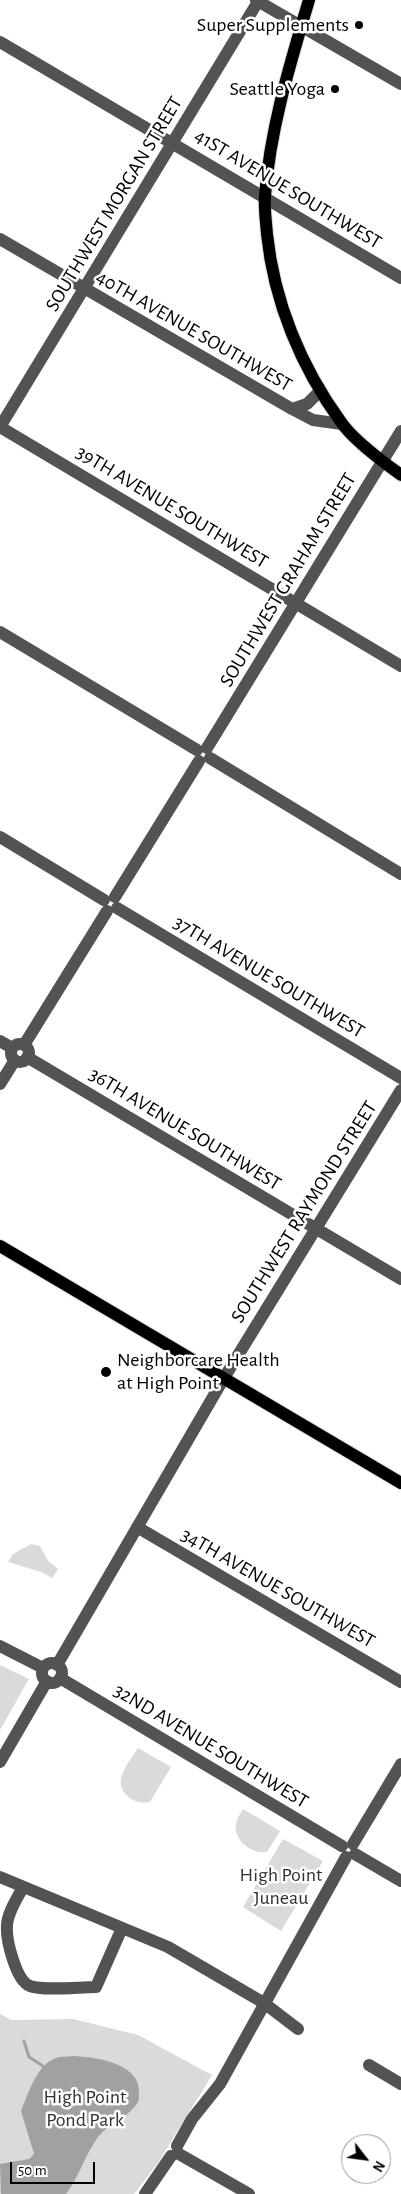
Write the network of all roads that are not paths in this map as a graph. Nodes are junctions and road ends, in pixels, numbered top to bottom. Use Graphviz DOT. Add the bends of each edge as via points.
graph roads {
  1 [pos="309,0"];
  2 [pos="258,1"];
  3 [pos="302,26"];
  4 [pos="0,42"];
  5 [pos="401,84"];
  6 [pos="173,143"];
  7 [pos="264,198"];
  8 [pos="0,239"];
  9 [pos="401,278"];
  10 [pos="84,289"];
  11 [pos="320,390"];
  12 [pos="292,409"];
  13 [pos="342,424"];
  14 [pos="0,427"];
  15 [pos="401,431"];
  16 [pos="382,462"];
  17 [pos="401,475"];
  18 [pos="297,603"];
  19 [pos="0,632"];
  20 [pos="401,666"];
  21 [pos="203,754"];
  22 [pos="0,838"];
  23 [pos="401,874"];
  24 [pos="111,904"];
  25 [pos="0,1041"];
  26 [pos="20,1053"];
  27 [pos="401,1078"];
  28 [pos="0,1084"];
  29 [pos="401,1090"];
  30 [pos="316,1228"];
  31 [pos="0,1246"];
  32 [pos="401,1279"];
  33 [pos="224,1378"];
  34 [pos="401,1483"];
  35 [pos="137,1527"];
  36 [pos="0,1646"];
  37 [pos="57,1664"];
  38 [pos="44,1668"];
  39 [pos="60,1678"];
  40 [pos="47,1681"];
  41 [pos="401,1682"];
  42 [pos="0,1762"];
  43 [pos="401,1764"];
  44 [pos="349,1850"];
  45 [pos="0,1877"];
  46 [pos="401,1881"];
  47 [pos="23,1887"];
  48 [pos="122,1928"];
  49 [pos="264,2003"];
  50 [pos="298,2029"];
  51 [pos="368,2065"];
  52 [pos="401,2084"];
  53 [pos="176,2152"];
  54 [pos="144,2194"];
  55 [pos="248,2194"];
  1 -- 3 [label="main road"];
  2 -- 3 [label="street"];
  2 -- 6 [label="street, SOUTHWEST MORGAN STREET"];
  3 -- 5 [label="street"];
  3 -- 7 [label="main road" via="278,111"];
  4 -- 6 [label="street, 41ST AVENUE SOUTHWEST"];
  6 -- 7 [label="street, 41ST AVENUE SOUTHWEST"];
  6 -- 10 [label="street, SOUTHWEST MORGAN STREET"];
  7 -- 9 [label="street, 41ST AVENUE SOUTHWEST"];
  7 -- 11 [label="main road" via="274,282 300,352"];
  8 -- 10 [label="street, 40TH AVENUE SOUTHWEST"];
  10 -- 12 [label="street, 40TH AVENUE SOUTHWEST"];
  10 -- 14 [label="street, SOUTHWEST MORGAN STREET"];
  11 -- 12 [label="street, 40TH AVENUE SOUTHWEST" via="307,404"];
  11 -- 13 [label="main road"];
  12 -- 13 [label="street, 40TH AVENUE SOUTHWEST" via="314,420"];
  13 -- 16 [label="main road"];
  14 -- 18 [label="street, 39TH AVENUE SOUTHWEST"];
  15 -- 16 [label="street, SOUTHWEST GRAHAM STREET"];
  16 -- 17 [label="main road"];
  16 -- 18 [label="street, SOUTHWEST GRAHAM STREET"];
  18 -- 20 [label="street, 39TH AVENUE SOUTHWEST"];
  18 -- 21 [label="street, SOUTHWEST GRAHAM STREET"];
  19 -- 21 [label="street"];
  21 -- 23 [label="street"];
  21 -- 24 [label="street, SOUTHWEST GRAHAM STREET"];
  22 -- 24 [label="street, 37TH AVENUE SOUTHWEST"];
  24 -- 26 [label="street, SOUTHWEST GRAHAM STREET"];
  24 -- 27 [label="street, 37TH AVENUE SOUTHWEST"];
  25 -- 26 [label="street, 36TH AVENUE SOUTHWEST"];
  26 -- 28 [label="street, SOUTHWEST GRAHAM STREET"];
  26 -- 30 [label="street, 36TH AVENUE SOUTHWEST"];
  29 -- 30 [label="street, SOUTHWEST RAYMOND STREET"];
  30 -- 32 [label="street, 36TH AVENUE SOUTHWEST"];
  30 -- 33 [label="street, SOUTHWEST RAYMOND STREET"];
  31 -- 33 [label="main road"];
  33 -- 34 [label="main road"];
  33 -- 35 [label="street, SOUTHWEST RAYMOND STREET"];
  35 -- 37 [label="street, SOUTHWEST RAYMOND STREET"];
  35 -- 41 [label="street, 34TH AVENUE SOUTHWEST"];
  36 -- 38 [label="street"];
  37 -- 38 [label="street" via="50,1663"];
  37 -- 39 [label="street" via="62,1671"];
  38 -- 40 [label="street" via="42,1675"];
  39 -- 40 [label="street" via="55,1682"];
  39 -- 44 [label="street, 32ND AVENUE SOUTHWEST"];
  40 -- 42 [label="street"];
  43 -- 44 [label="street"];
  44 -- 46 [label="street, 32ND AVENUE SOUTHWEST"];
  44 -- 49 [label="street"];
  45 -- 47 [label="street"];
  47 -- 48 [label="street"];
  47 -- 48 [label="street" via="6,1926 18,1972 22,1981 31,1986 96,1987"];
  48 -- 49 [label="street" via="148,1937 190,1959"];
  49 -- 50 [label="street"];
  49 -- 53 [label="street" via="220,2084 192,2119"];
  51 -- 52 [label="street"];
  53 -- 54 [label="street"];
  53 -- 55 [label="street"];
}
